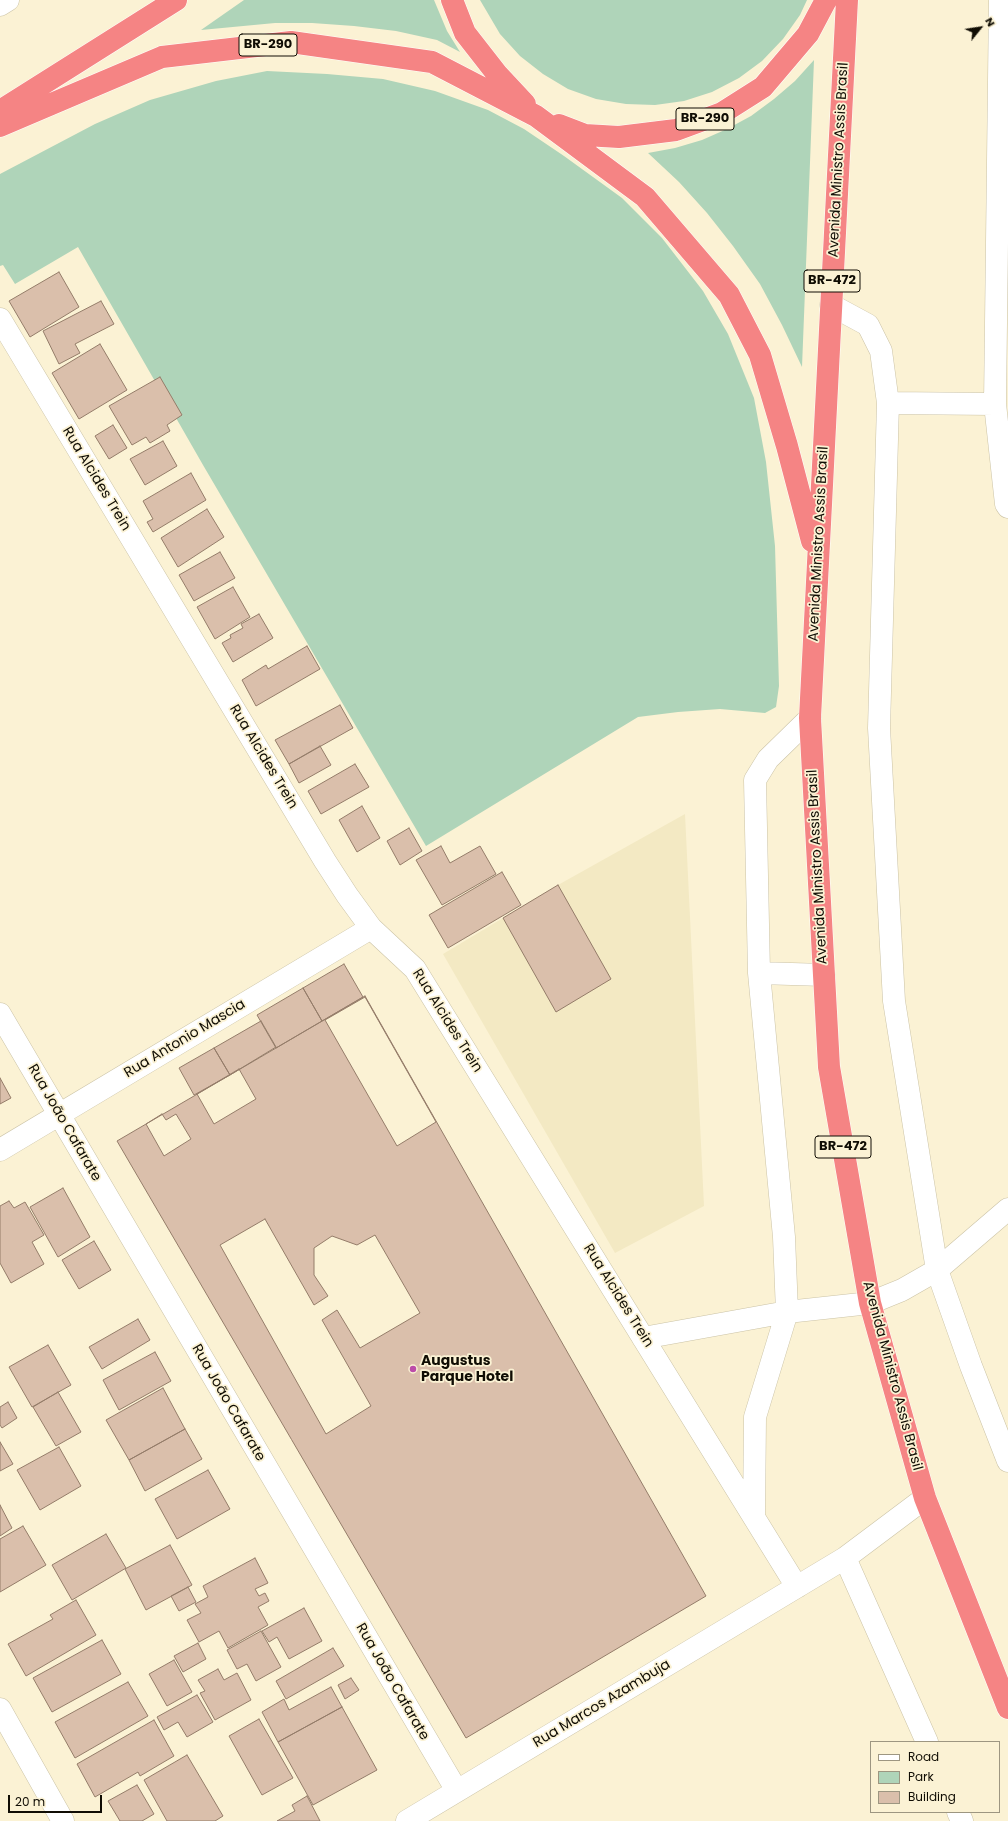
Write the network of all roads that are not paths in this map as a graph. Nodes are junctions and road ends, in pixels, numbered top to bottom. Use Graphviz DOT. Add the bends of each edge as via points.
graph roads {
  1 [pos="8,0"];
  2 [pos="176,0"];
  3 [pos="452,0"];
  4 [pos="826,0"];
  5 [pos="847,0"];
  6 [pos="1000,0"];
  7 [pos="0,5"];
  8 [pos="0,110"];
  9 [pos="536,116"];
  10 [pos="0,126"];
  11 [pos="831,305"];
  12 [pos="0,319"];
  13 [pos="888,403"];
  14 [pos="995,404"];
  15 [pos="1008,507"];
  16 [pos="817,562"];
  17 [pos="810,718"];
  18 [pos="372,928"];
  19 [pos="759,973"];
  20 [pos="824,975"];
  21 [pos="0,1014"];
  22 [pos="59,1114"];
  23 [pos="0,1150"];
  24 [pos="1008,1209"];
  25 [pos="938,1270"];
  26 [pos="870,1303"];
  27 [pos="787,1312"];
  28 [pos="643,1338"];
  29 [pos="1008,1461"];
  30 [pos="925,1498"];
  31 [pos="754,1516"];
  32 [pos="846,1558"];
  33 [pos="797,1587"];
  34 [pos="1008,1708"];
  35 [pos="0,1709"];
  36 [pos="927,1741"];
  37 [pos="457,1791"];
  38 [pos="63,1821"];
  39 [pos="408,1821"];
  1 -- 7 [label="street"];
  2 -- 8 [label="highway"];
  3 -- 9 [label="highway" via="465,34 496,74"];
  4 -- 9 [label="highway, BR-290" via="808,34 762,87 722,113 676,130 619,137 585,135"];
  5 -- 11 [label="highway, Avenida Ministro Assis Brasil / BR-472"];
  6 -- 14 [label="street"];
  9 -- 10 [label="highway, BR-290" via="432,62 291,42 162,57"];
  9 -- 16 [label="highway, BR-472" via="646,197 729,295 760,355"];
  11 -- 13 [label="street" via="868,324 881,351"];
  11 -- 16 [label="highway, Avenida Ministro Assis Brasil / BR-472"];
  12 -- 18 [label="street, Rua Alcides Trein" via="325,861"];
  13 -- 14 [label="street"];
  13 -- 25 [label="street" via="878,728 893,993"];
  14 -- 15 [label="street"];
  16 -- 17 [label="highway, Avenida Ministro Assis Brasil / BR-472"];
  17 -- 19 [label="street" via="768,759 755,780"];
  17 -- 20 [label="highway, Avenida Ministro Assis Brasil / BR-472"];
  18 -- 22 [label="street, Rua Antonio Mascia"];
  18 -- 28 [label="street, Rua Alcides Trein" via="415,969"];
  19 -- 20 [label="street"];
  19 -- 27 [label="street" via="784,1237"];
  20 -- 26 [label="highway, Avenida Ministro Assis Brasil / BR-472" via="829,1067"];
  21 -- 22 [label="street, Rua João Cafarate"];
  22 -- 23 [label="street, Rua Antonio Mascia"];
  22 -- 37 [label="street, Rua João Cafarate"];
  24 -- 25 [label="street"];
  25 -- 26 [label="street" via="902,1290"];
  25 -- 29 [label="street" via="971,1366"];
  26 -- 27 [label="street"];
  26 -- 30 [label="highway, Avenida Ministro Assis Brasil / BR-472"];
  27 -- 28 [label="street"];
  27 -- 31 [label="street" via="755,1417"];
  28 -- 31 [label="street, Rua Alcides Trein"];
  30 -- 32 [label="street, Rua Marcos Azambuja"];
  30 -- 34 [label="highway, Avenida Ministro Assis Brasil / BR-472"];
  31 -- 33 [label="street, Rua Alcides Trein"];
  32 -- 33 [label="street, Rua Marcos Azambuja"];
  32 -- 36 [label="street"];
  33 -- 37 [label="street, Rua Marcos Azambuja"];
  35 -- 38 [label="street"];
  37 -- 39 [label="street, Rua Marcos Azambuja"];
}
